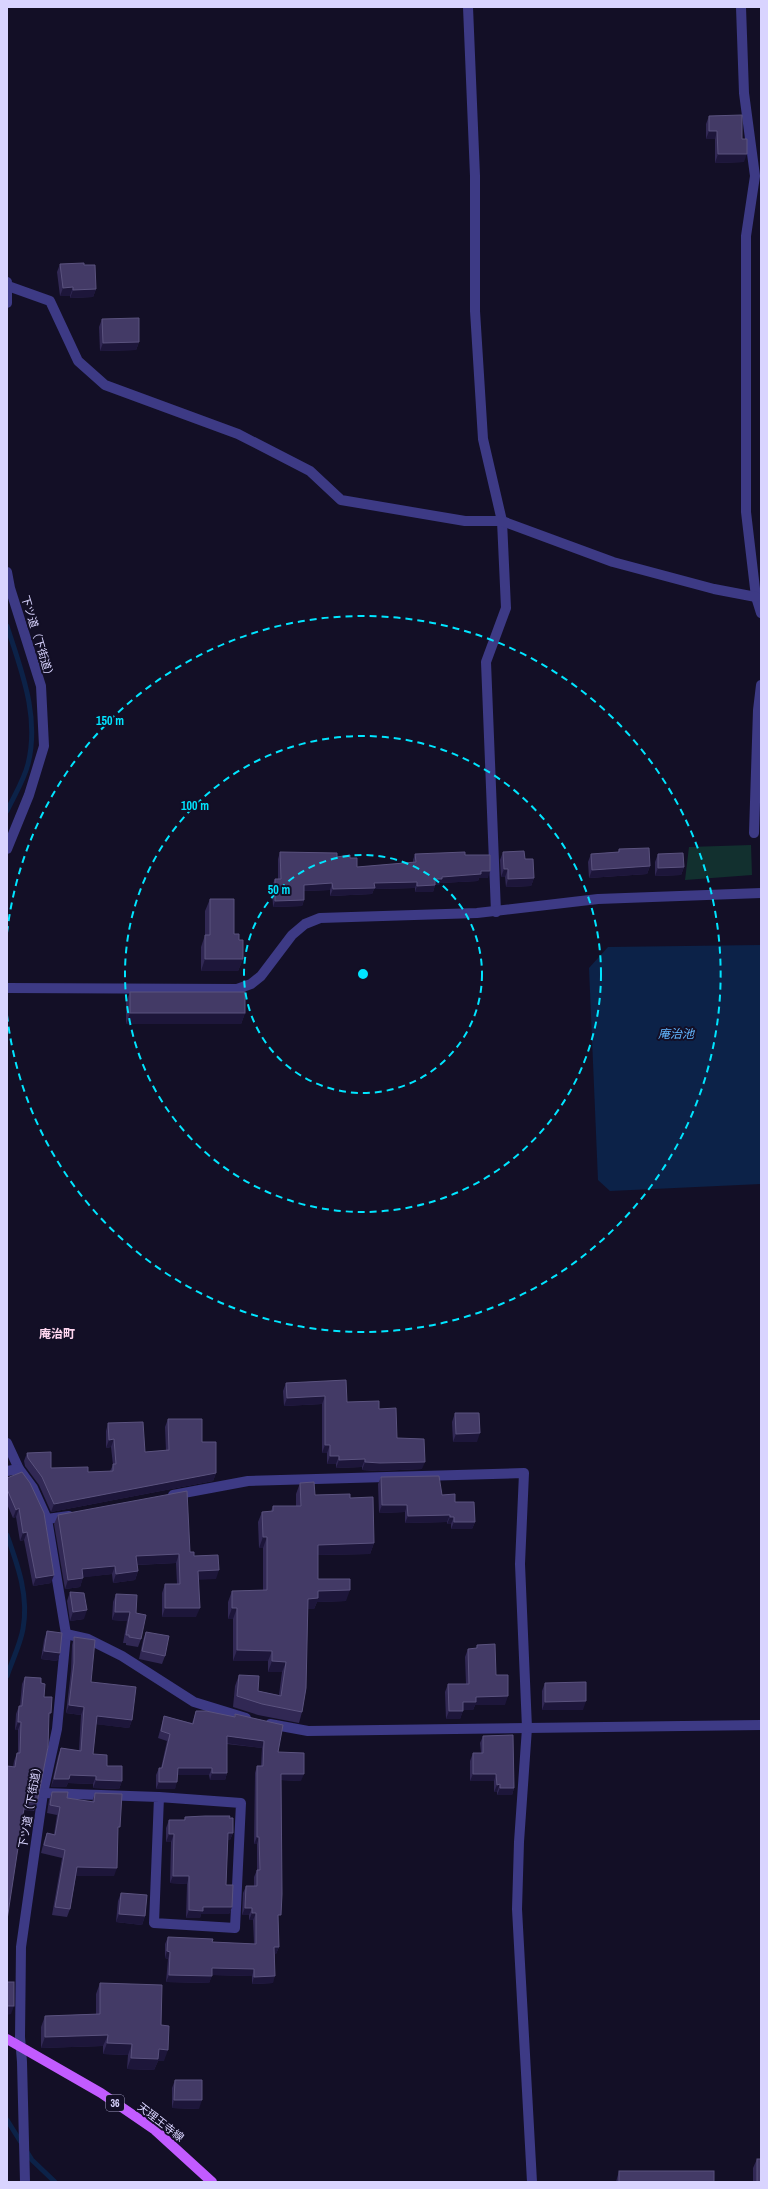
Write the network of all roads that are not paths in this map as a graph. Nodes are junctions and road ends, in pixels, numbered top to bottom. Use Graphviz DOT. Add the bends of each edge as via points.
graph roads {
  1 [pos="468,7"];
  2 [pos="741,7"];
  3 [pos="7,284"];
  4 [pos="7,303"];
  5 [pos="502,521"];
  6 [pos="7,572"];
  7 [pos="756,597"];
  8 [pos="761,613"];
  9 [pos="761,685"];
  10 [pos="754,832"];
  11 [pos="7,849"];
  12 [pos="761,893"];
  13 [pos="496,912"];
  14 [pos="7,988"];
  15 [pos="7,1443"];
  16 [pos="19,1469"];
  17 [pos="7,1471"];
  18 [pos="164,1497"];
  19 [pos="79,1514"];
  20 [pos="47,1519"];
  21 [pos="66,1634"];
  22 [pos="761,1725"];
  23 [pos="527,1728"];
  24 [pos="43,1793"];
  25 [pos="159,1797"];
  26 [pos="7,2039"];
  27 [pos="21,2048"];
  28 [pos="26,2182"];
  29 [pos="212,2182"];
  30 [pos="532,2182"];
  1 -- 5 [label="street" via="475,176 475,311 482,424 483,439"];
  2 -- 7 [label="street" via="744,93 755,176 746,236 746,496"];
  3 -- 4 [label="street"];
  3 -- 5 [label="street" via="50,301 78,361 105,385 238,434 310,471 341,500 465,521"];
  5 -- 7 [label="street" via="613,562 714,589"];
  5 -- 13 [label="street" via="506,608 486,662"];
  6 -- 11 [label="street, 下ツ道（下街道）" via="41,686 44,746 29,795"];
  7 -- 8 [label="street"];
  9 -- 10 [label="street"];
  12 -- 13 [label="street" via="598,899"];
  13 -- 14 [label="street" via="320,918 305,924 292,934 261,976 251,984 237,989"];
  15 -- 16 [label="street, 下ツ道（下街道）"];
  16 -- 17 [label="street"];
  16 -- 20 [label="street, 下ツ道（下街道）" via="33,1488"];
  18 -- 23 [label="street" via="248,1481 524,1473 520,1564"];
  19 -- 20 [label="street"];
  20 -- 21 [label="street, 下ツ道（下街道）"];
  21 -- 23 [label="street" via="88,1639 122,1656 194,1702 260,1722 308,1731"];
  21 -- 24 [label="street, 下ツ道（下街道）" via="57,1729"];
  22 -- 23 [label="street"];
  23 -- 30 [label="street" via="517,1909"];
  24 -- 25 [label="street"];
  24 -- 27 [label="street, 下ツ道（下街道）" via="21,1947"];
  25 -- 25 [label="street" via="241,1803 235,1928 154,1923"];
  26 -- 27 [label="main road, 天理王寺線 / 36"];
  27 -- 28 [label="street, 下ツ道（下街道）"];
  27 -- 29 [label="main road, 天理王寺線 / 36" via="101,2092 155,2130"];
}
